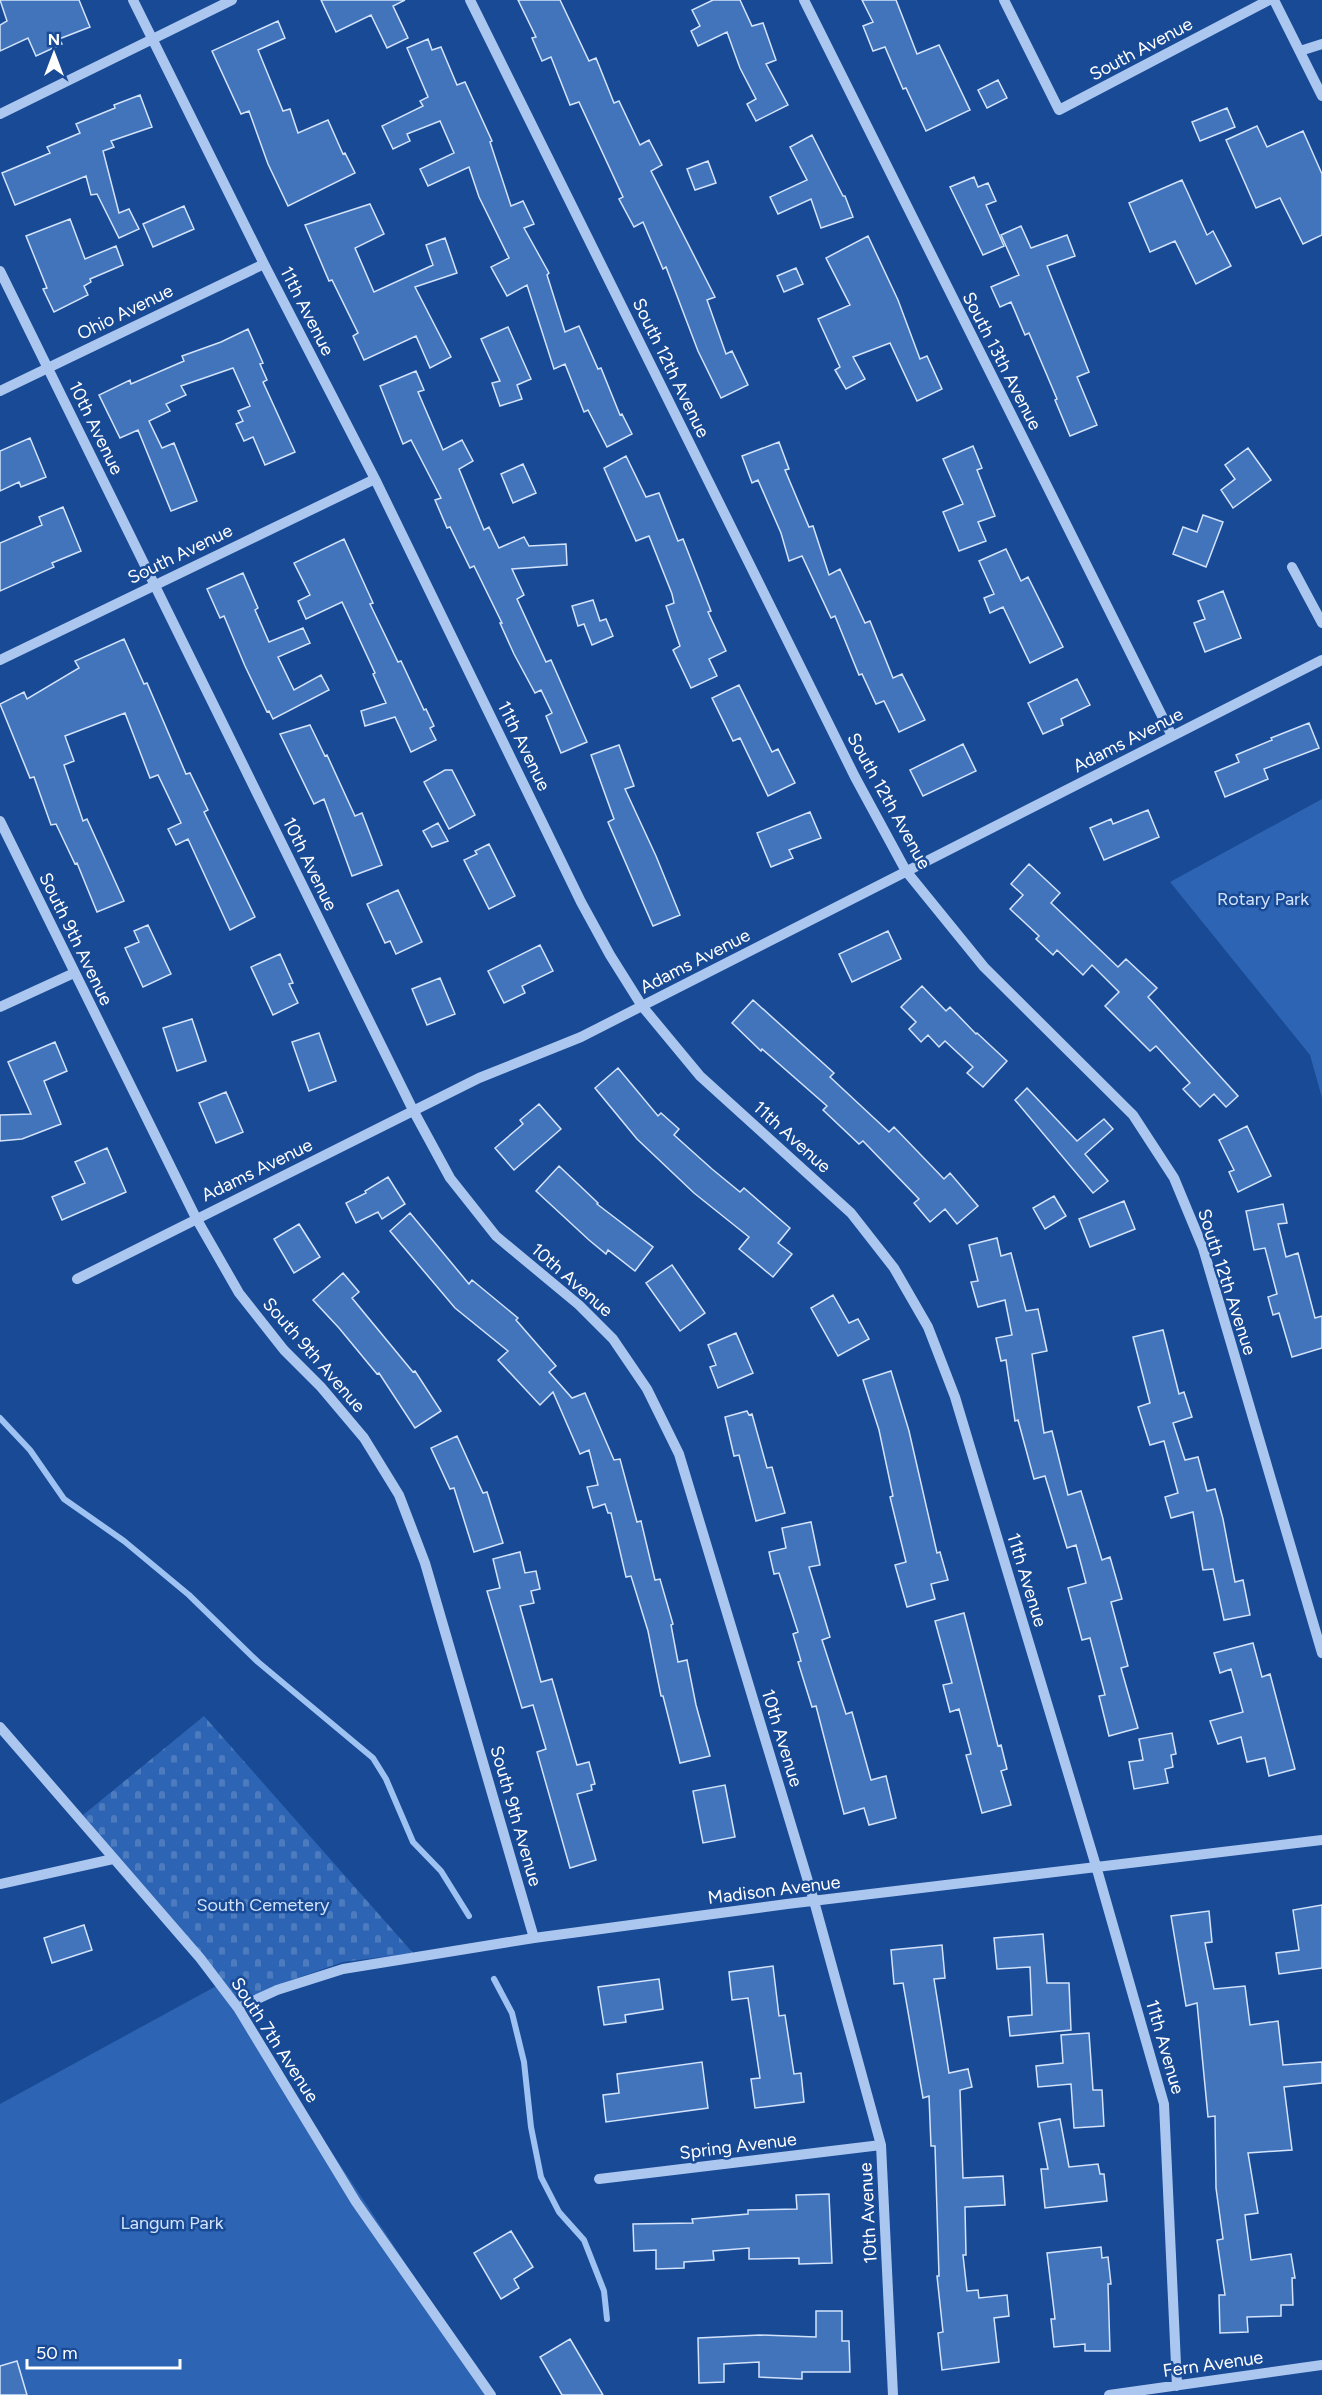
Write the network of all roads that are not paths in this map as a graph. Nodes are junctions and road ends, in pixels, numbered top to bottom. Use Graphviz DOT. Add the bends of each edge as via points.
graph roads {
  1 [pos="133,0"];
  2 [pos="232,0"];
  3 [pos="470,0"];
  4 [pos="804,0"];
  5 [pos="1004,0"];
  6 [pos="1269,0"];
  7 [pos="1274,0"];
  8 [pos="153,39"];
  9 [pos="1322,44"];
  10 [pos="1300,51"];
  11 [pos="1322,96"];
  12 [pos="0,114"];
  13 [pos="264,264"];
  14 [pos="0,271"];
  15 [pos="47,368"];
  16 [pos="0,391"];
  17 [pos="375,479"];
  18 [pos="1292,567"];
  19 [pos="154,585"];
  20 [pos="1322,623"];
  21 [pos="0,660"];
  22 [pos="1322,660"];
  23 [pos="1172,736"];
  24 [pos="0,821"];
  25 [pos="906,871"];
  26 [pos="74,973"];
  27 [pos="642,1006"];
  28 [pos="0,1007"];
  29 [pos="413,1110"];
  30 [pos="196,1218"];
  31 [pos="77,1279"];
  32 [pos="1322,1653"];
  33 [pos="0,1727"];
  34 [pos="1322,1840"];
  35 [pos="113,1859"];
  36 [pos="1096,1866"];
  37 [pos="0,1884"];
  38 [pos="814,1901"];
  39 [pos="534,1938"];
  40 [pos="238,2008"];
  41 [pos="881,2145"];
  42 [pos="599,2179"];
  43 [pos="1322,2365"];
  44 [pos="1177,2386"];
  45 [pos="491,2395"];
  46 [pos="894,2395"];
  47 [pos="1109,2395"];
  1 -- 8 [label="street, 11th Avenue"];
  2 -- 8 [label="street"];
  3 -- 25 [label="street, South 12th Avenue" via="855,777"];
  4 -- 23 [label="street, South 13th Avenue"];
  5 -- 6 [label="street, South Avenue" via="1059,110"];
  7 -- 10 [label="street"];
  8 -- 12 [label="street"];
  8 -- 13 [label="street, 11th Avenue"];
  9 -- 10 [label="street"];
  10 -- 11 [label="street"];
  13 -- 15 [label="street, Ohio Avenue"];
  13 -- 17 [label="street, 11th Avenue"];
  14 -- 15 [label="street, 10th Avenue"];
  15 -- 16 [label="street, Ohio Avenue"];
  15 -- 19 [label="street, 10th Avenue"];
  17 -- 19 [label="street, South Avenue"];
  17 -- 27 [label="street, 11th Avenue" via="581,902"];
  18 -- 20 [label="street"];
  19 -- 21 [label="street, South Avenue"];
  19 -- 29 [label="street, 10th Avenue"];
  22 -- 23 [label="street, Adams Avenue"];
  23 -- 25 [label="street, Adams Avenue"];
  24 -- 26 [label="street, South 9th Avenue"];
  25 -- 27 [label="street, Adams Avenue"];
  25 -- 32 [label="street, South 12th Avenue" via="984,968 1133,1115 1174,1178 1203,1248"];
  26 -- 28 [label="street"];
  26 -- 30 [label="street, South 9th Avenue"];
  27 -- 29 [label="street, Adams Avenue" via="581,1037 479,1078"];
  27 -- 36 [label="street, 11th Avenue" via="700,1076 851,1213 894,1268 928,1327 955,1397"];
  29 -- 30 [label="street, Adams Avenue"];
  29 -- 38 [label="street, 10th Avenue" via="450,1178 496,1236 579,1305 613,1339 648,1389 679,1454"];
  30 -- 31 [label="street, Adams Avenue"];
  30 -- 39 [label="street, South 9th Avenue" via="239,1293 284,1350 364,1438 399,1495 425,1563"];
  33 -- 35 [label="street, South 7th Avenue"];
  34 -- 36 [label="street, Madison Avenue"];
  35 -- 37 [label="street"];
  35 -- 40 [label="street, South 7th Avenue" via="200,1958"];
  36 -- 38 [label="street, Madison Avenue"];
  36 -- 44 [label="street, 11th Avenue" via="1164,2104"];
  38 -- 39 [label="street, Madison Avenue"];
  38 -- 41 [label="street, 10th Avenue"];
  39 -- 40 [label="street, Madison Avenue" via="343,1969 277,1990"];
  40 -- 45 [label="street, South 7th Avenue" via="356,2202"];
  41 -- 42 [label="street, Spring Avenue"];
  41 -- 46 [label="street, 10th Avenue"];
  43 -- 44 [label="street, Fern Avenue"];
  44 -- 47 [label="street, Fern Avenue"];
}
